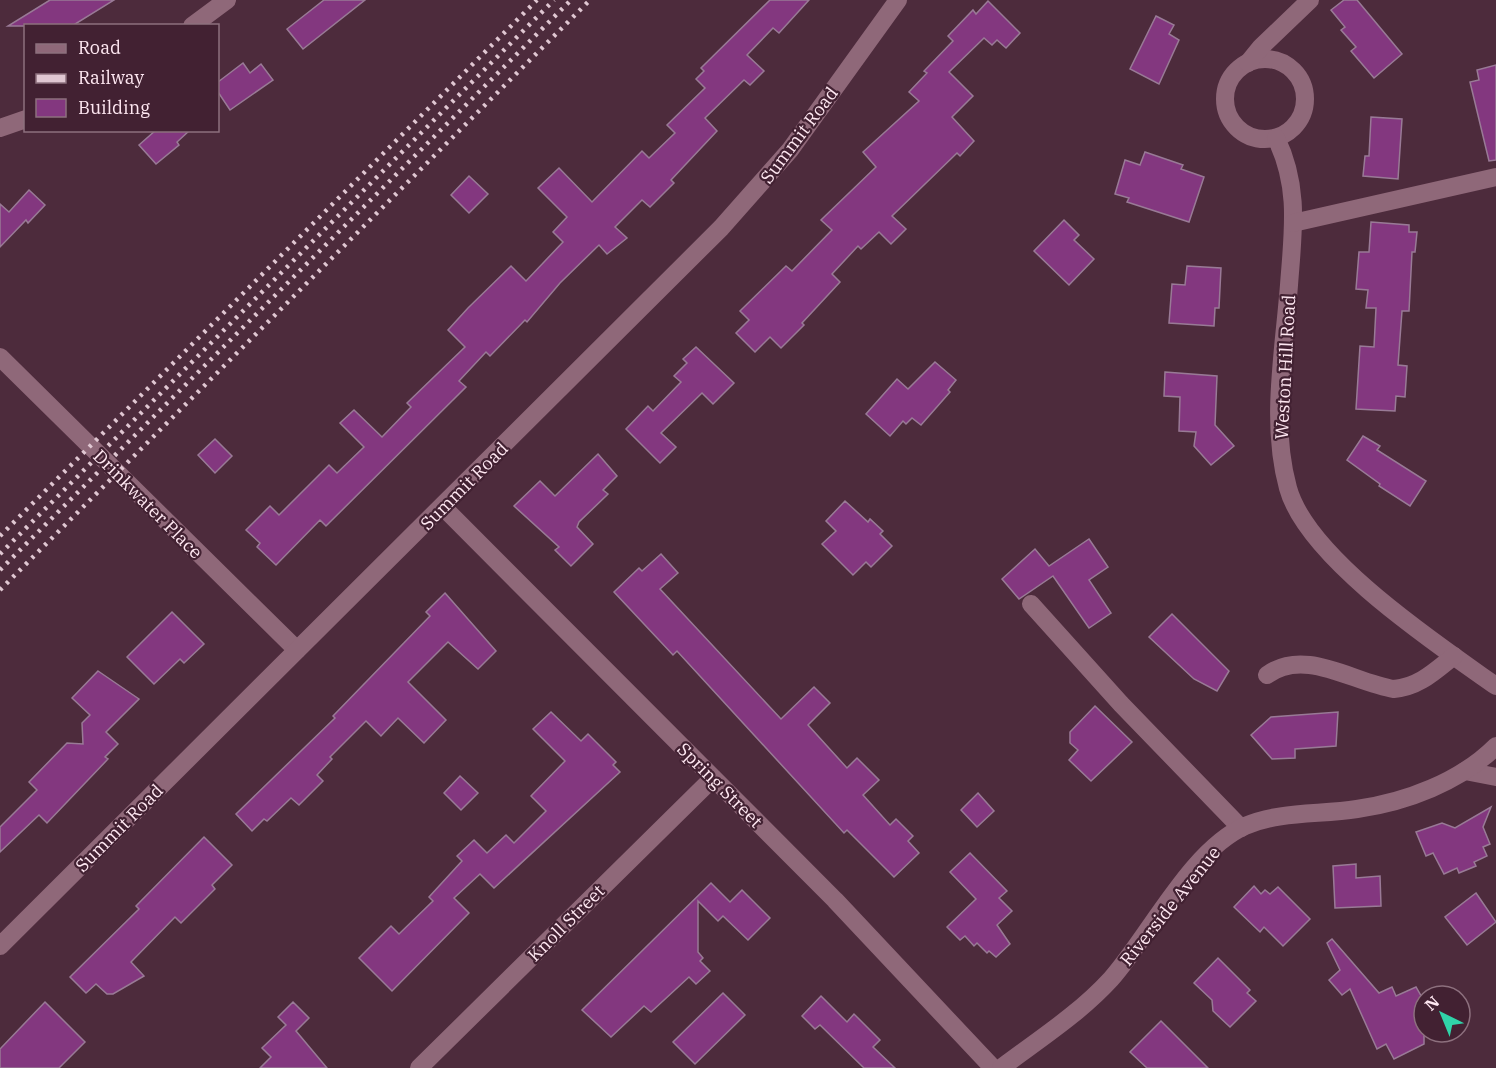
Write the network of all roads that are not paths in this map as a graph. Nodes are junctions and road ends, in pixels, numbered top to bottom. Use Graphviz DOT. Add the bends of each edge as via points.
graph roads {
  1 [pos="227,0"];
  2 [pos="898,0"];
  3 [pos="1310,0"];
  4 [pos="195,24"];
  5 [pos="1248,63"];
  6 [pos="24,120"];
  7 [pos="0,129"];
  8 [pos="1276,138"];
  9 [pos="1496,177"];
  10 [pos="1293,223"];
  11 [pos="0,357"];
  12 [pos="443,507"];
  13 [pos="1032,604"];
  14 [pos="297,650"];
  15 [pos="1454,656"];
  16 [pos="1267,675"];
  17 [pos="1496,686"];
  18 [pos="1496,746"];
  19 [pos="1465,771"];
  20 [pos="1496,777"];
  21 [pos="713,778"];
  22 [pos="1241,828"];
  23 [pos="0,946"];
  24 [pos="419,1068"];
  25 [pos="993,1068"];
  26 [pos="1001,1068"];
  1 -- 4 [label="street"];
  2 -- 12 [label="street, Summit Road" via="756,191"];
  3 -- 5 [label="street"];
  5 -- 8 [label="street" via="1229,81 1225,93 1230,118 1248,136"];
  5 -- 8 [label="street" via="1259,60 1282,64 1302,84 1305,100 1301,116 1291,130"];
  6 -- 7 [label="street"];
  8 -- 10 [label="street, Weston Hill Road" via="1293,184"];
  9 -- 10 [label="street"];
  10 -- 15 [label="street, Weston Hill Road" via="1279,427 1288,491 1301,518 1353,576 1408,624"];
  11 -- 14 [label="street, Drinkwater Place"];
  12 -- 14 [label="street, Summit Road"];
  12 -- 21 [label="street, Spring Street"];
  13 -- 22 [label="street" via="1128,713"];
  14 -- 23 [label="street, Summit Road"];
  15 -- 16 [label="street" via="1408,688 1395,689 1306,664 1284,665"];
  15 -- 17 [label="street, Weston Hill Road"];
  18 -- 19 [label="street, Riverside Avenue"];
  19 -- 20 [label="street"];
  19 -- 22 [label="street, Riverside Avenue" via="1412,796 1358,809 1264,819"];
  21 -- 24 [label="street, Knoll Street"];
  21 -- 25 [label="street, Spring Street" via="835,900"];
  22 -- 26 [label="street, Riverside Avenue" via="1224,838 1202,860 1110,979"];
}
